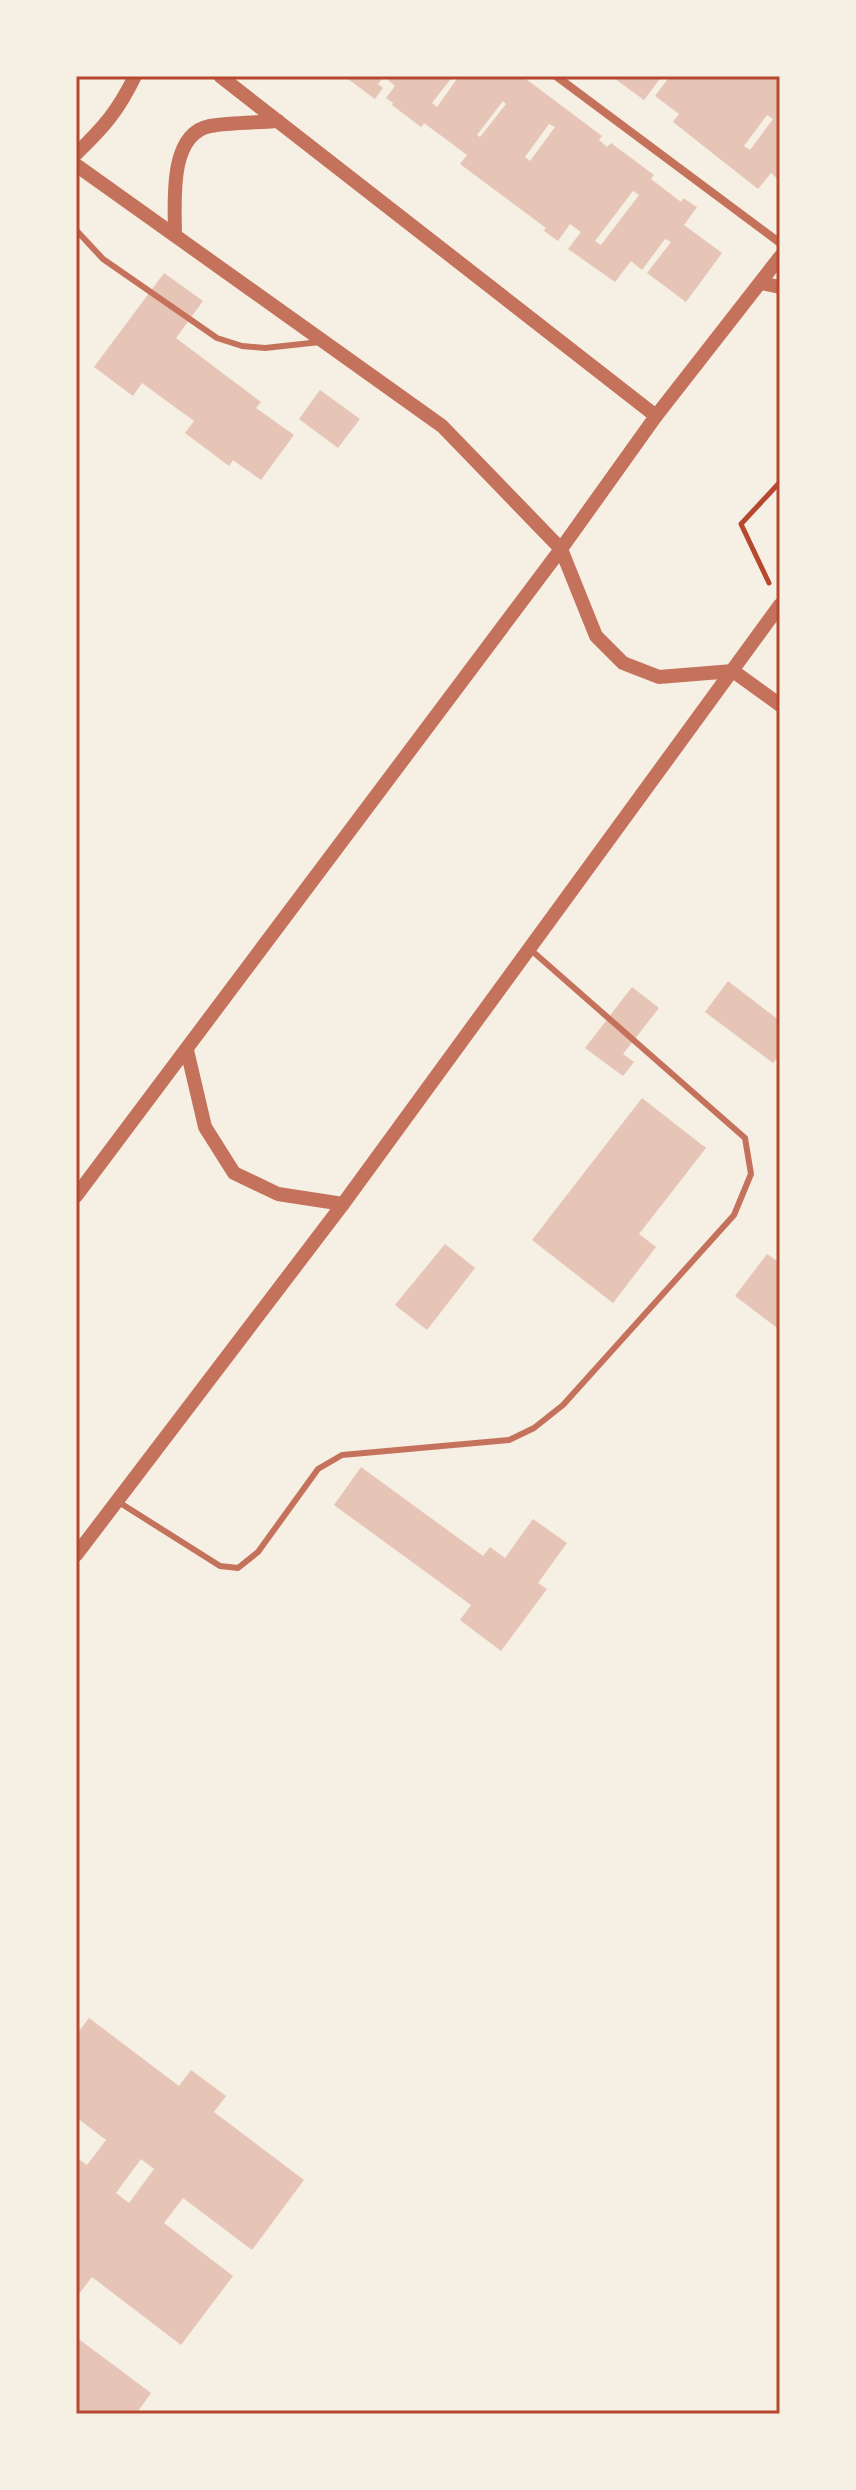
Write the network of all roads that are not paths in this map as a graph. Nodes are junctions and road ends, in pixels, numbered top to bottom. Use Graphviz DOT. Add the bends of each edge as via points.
graph roads {
  1 [pos="135,76"];
  2 [pos="220,76"];
  3 [pos="556,76"];
  4 [pos="278,121"];
  5 [pos="76,154"];
  6 [pos="76,165"];
  7 [pos="76,230"];
  8 [pos="175,235"];
  9 [pos="780,243"];
  10 [pos="780,257"];
  11 [pos="761,283"];
  12 [pos="780,287"];
  13 [pos="323,341"];
  14 [pos="656,416"];
  15 [pos="561,549"];
  16 [pos="780,605"];
  17 [pos="733,671"];
  18 [pos="780,705"];
  19 [pos="529,947"];
  20 [pos="187,1050"];
  21 [pos="76,1196"];
  22 [pos="343,1204"];
  23 [pos="117,1501"];
  24 [pos="76,1555"];
  1 -- 5 [label="street" via="120,107"];
  2 -- 4 [label="street"];
  3 -- 9 [label="street"];
  4 -- 8 [label="street" via="207,126 188,140 176,168"];
  4 -- 14 [label="street"];
  6 -- 8 [label="street"];
  7 -- 13 [label="lane" via="103,259 217,338 265,348"];
  8 -- 13 [label="street"];
  10 -- 11 [label="street"];
  11 -- 12 [label="street"];
  11 -- 14 [label="street"];
  13 -- 15 [label="street" via="442,426"];
  14 -- 15 [label="street"];
  15 -- 17 [label="street" via="596,636 623,663 659,677"];
  15 -- 20 [label="street"];
  16 -- 17 [label="street"];
  17 -- 18 [label="street"];
  17 -- 19 [label="street"];
  19 -- 22 [label="street"];
  19 -- 23 [label="lane" via="745,1138 751,1174 734,1215 563,1405 534,1428 509,1440 342,1455 318,1469 258,1552 238,1568 220,1566"];
  20 -- 21 [label="street"];
  20 -- 22 [label="street" via="205,1127 234,1173 278,1194"];
  22 -- 23 [label="street"];
  23 -- 24 [label="street"];
}
